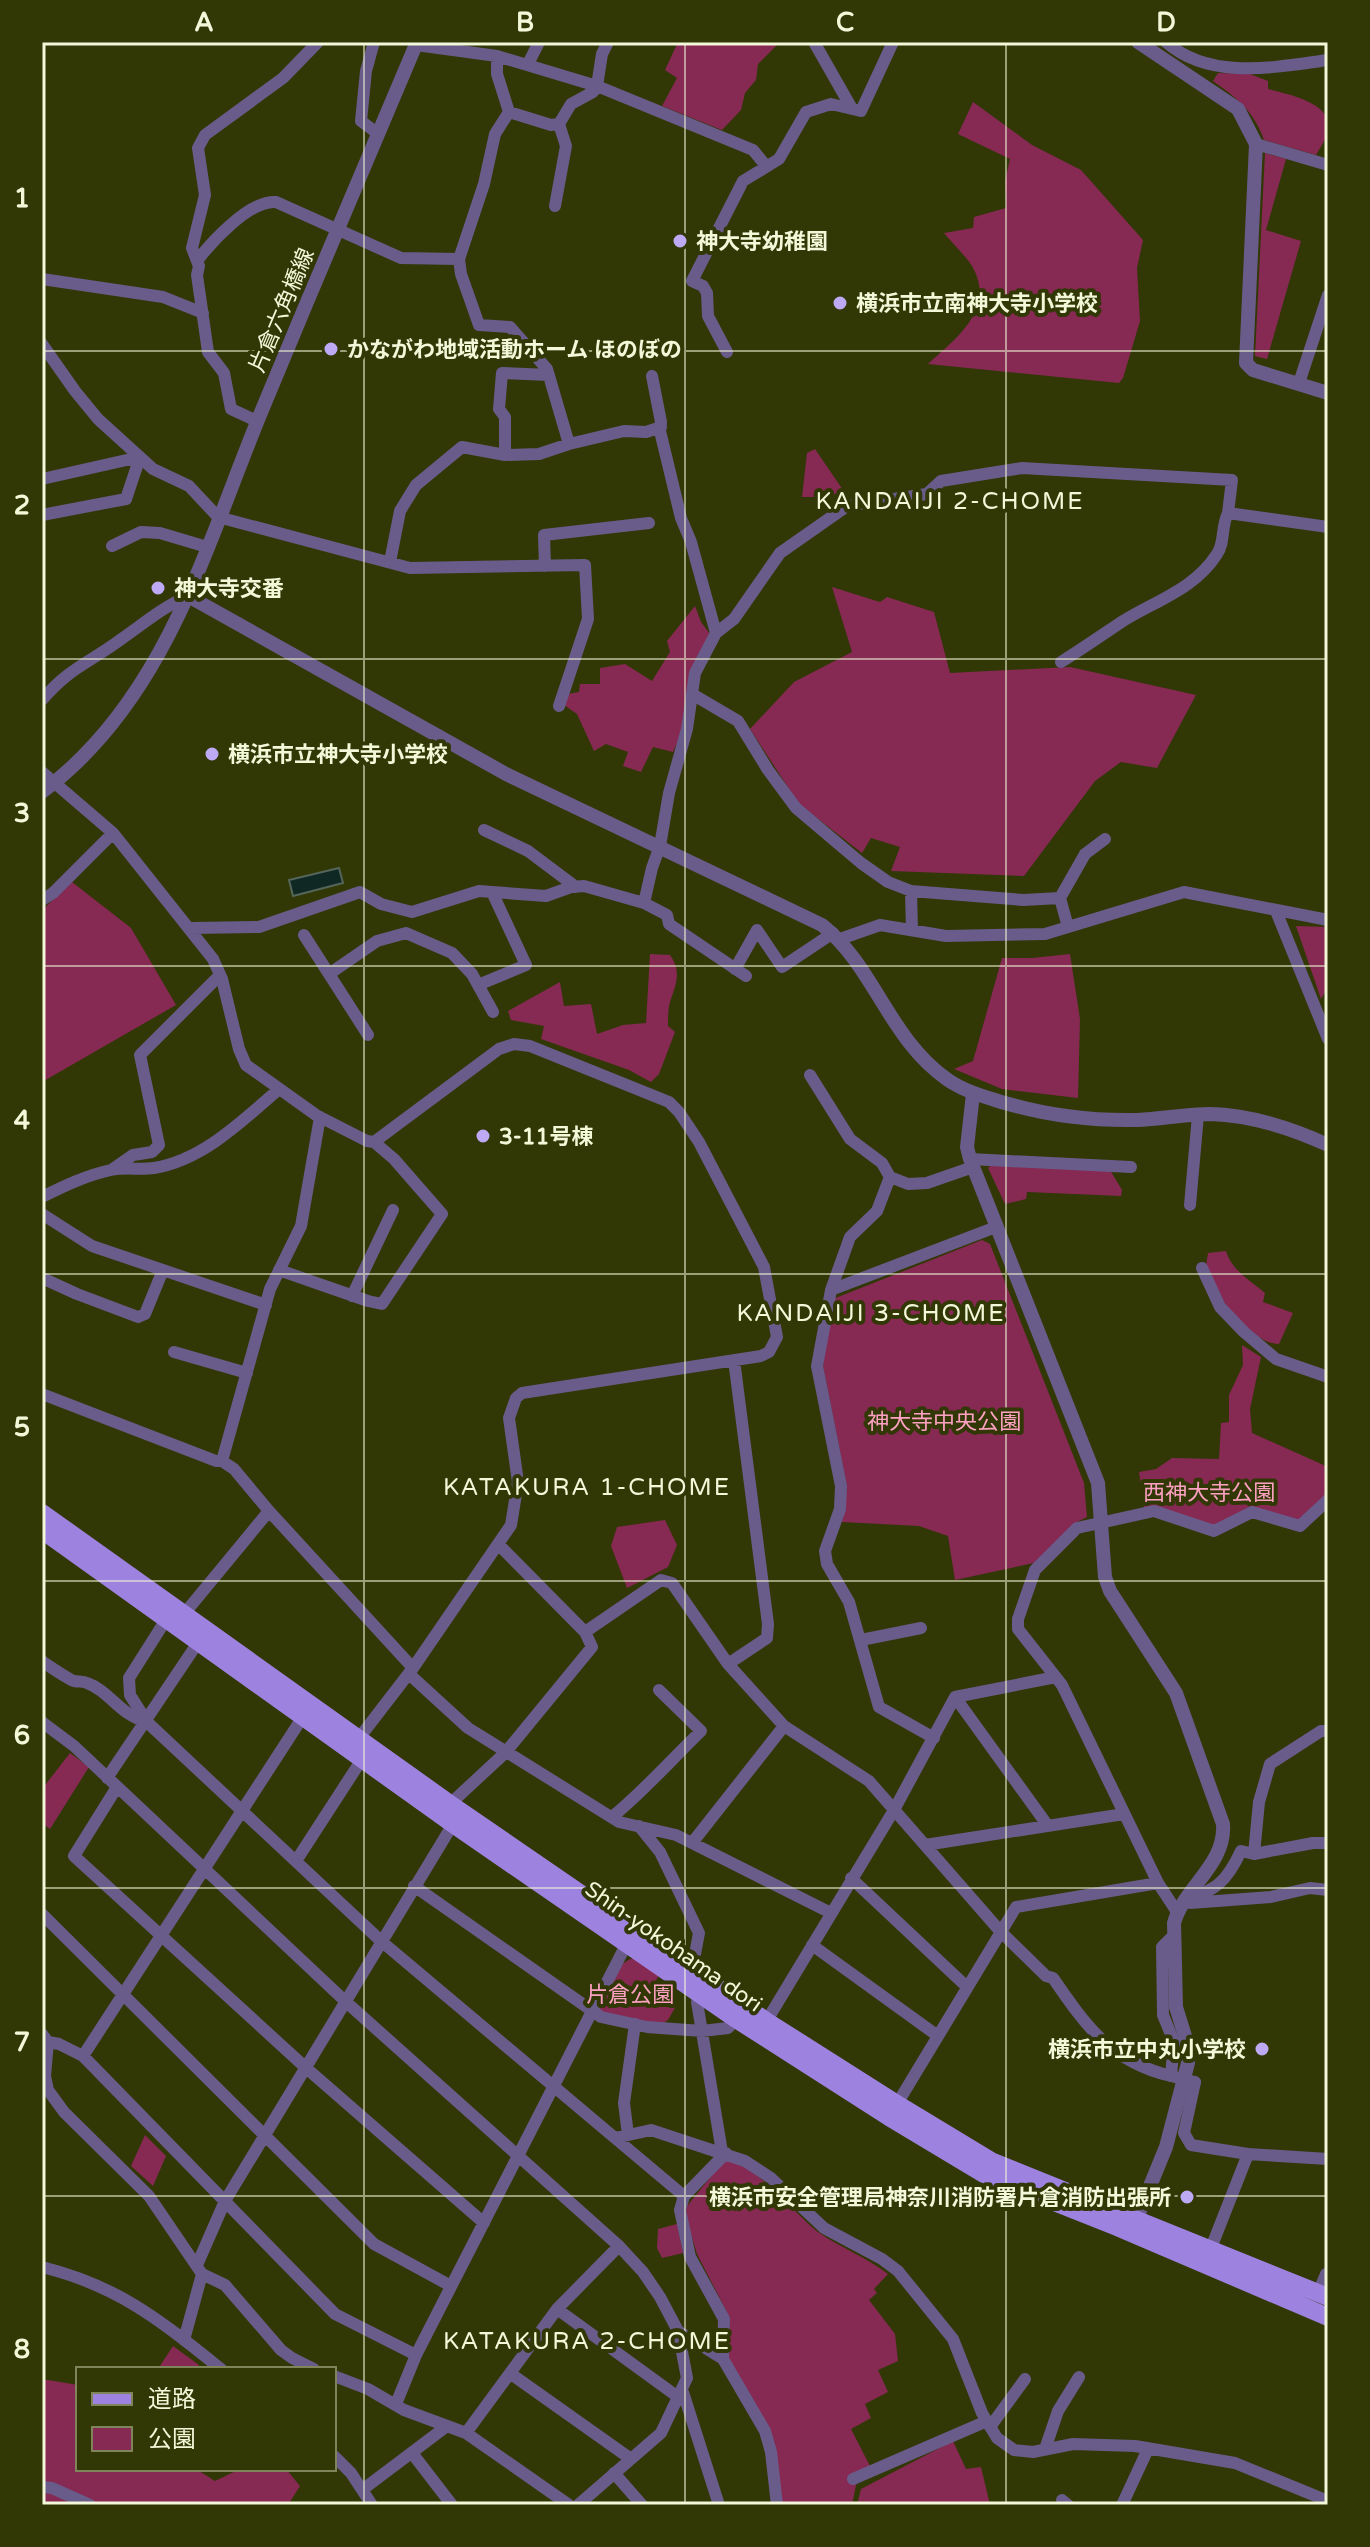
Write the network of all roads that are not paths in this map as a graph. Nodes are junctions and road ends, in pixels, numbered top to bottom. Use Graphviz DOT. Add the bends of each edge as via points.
graph roads {
  1 [pos="318,42"];
  2 [pos="374,42"];
  3 [pos="539,42"];
  4 [pos="608,42"];
  5 [pos="814,42"];
  6 [pos="893,42"];
  7 [pos="1138,42"];
  8 [pos="1166,42"];
  9 [pos="416,44"];
  10 [pos="497,56"];
  11 [pos="1328,60"];
  12 [pos="528,64"];
  13 [pos="597,86"];
  14 [pos="851,107"];
  15 [pos="509,112"];
  16 [pos="559,124"];
  17 [pos="377,133"];
  18 [pos="1256,144"];
  19 [pos="1328,165"];
  20 [pos="766,166"];
  21 [pos="555,206"];
  22 [pos="339,229"];
  23 [pos="459,259"];
  24 [pos="197,261"];
  25 [pos="42,279"];
  26 [pos="1328,295"];
  27 [pos="203,313"];
  28 [pos="42,344"];
  29 [pos="727,352"];
  30 [pos="549,375"];
  31 [pos="652,376"];
  32 [pos="1299,383"];
  33 [pos="1328,393"];
  34 [pos="257,421"];
  35 [pos="661,427"];
  36 [pos="569,444"];
  37 [pos="505,455"];
  38 [pos="140,457"];
  39 [pos="42,479"];
  40 [pos="1228,513"];
  41 [pos="42,515"];
  42 [pos="218,517"];
  43 [pos="649,523"];
  44 [pos="1328,527"];
  45 [pos="112,546"];
  46 [pos="207,547"];
  47 [pos="390,562"];
  48 [pos="545,566"];
  49 [pos="188,596"];
  50 [pos="716,633"];
  51 [pos="1061,662"];
  52 [pos="692,694"];
  53 [pos="42,700"];
  54 [pos="559,706"];
  55 [pos="42,772"];
  56 [pos="48,788"];
  57 [pos="484,830"];
  58 [pos="113,833"];
  59 [pos="1105,839"];
  60 [pos="660,846"];
  61 [pos="576,887"];
  62 [pos="911,891"];
  63 [pos="492,892"];
  64 [pos="1060,898"];
  65 [pos="42,900"];
  66 [pos="644,903"];
  67 [pos="417,911"];
  68 [pos="1276,911"];
  69 [pos="1328,920"];
  70 [pos="1068,927"];
  71 [pos="191,928"];
  72 [pos="912,930"];
  73 [pos="406,933"];
  74 [pos="304,935"];
  75 [pos="836,936"];
  76 [pos="329,974"];
  77 [pos="220,975"];
  78 [pos="478,985"];
  79 [pos="493,1012"];
  80 [pos="368,1035"];
  81 [pos="1328,1039"];
  82 [pos="810,1075"];
  83 [pos="278,1090"];
  84 [pos="973,1094"];
  85 [pos="1198,1115"];
  86 [pos="320,1117"];
  87 [pos="374,1142"];
  88 [pos="1328,1145"];
  89 [pos="972,1163"];
  90 [pos="1131,1167"];
  91 [pos="113,1169"];
  92 [pos="890,1177"];
  93 [pos="42,1197"];
  94 [pos="1190,1205"];
  95 [pos="393,1210"];
  96 [pos="42,1214"];
  97 [pos="996,1227"];
  98 [pos="1202,1268"];
  99 [pos="163,1270"];
  100 [pos="279,1270"];
  101 [pos="42,1278"];
  102 [pos="831,1290"];
  103 [pos="352,1296"];
  104 [pos="266,1305"];
  105 [pos="174,1352"];
  106 [pos="734,1360"];
  107 [pos="247,1373"];
  108 [pos="1328,1377"];
  109 [pos="42,1394"];
  110 [pos="222,1461"];
  111 [pos="1328,1500"];
  112 [pos="269,1511"];
  113 [pos="42,1513"];
  114 [pos="1102,1523"];
  115 [pos="42,1530"];
  116 [pos="499,1545"];
  117 [pos="175,1616"];
  118 [pos="921,1628"];
  119 [pos="585,1632"];
  120 [pos="202,1636"];
  121 [pos="861,1640"];
  122 [pos="42,1661"];
  123 [pos="728,1664"];
  124 [pos="411,1671"];
  125 [pos="1056,1677"];
  126 [pos="659,1690"];
  127 [pos="955,1697"];
  128 [pos="306,1712"];
  129 [pos="42,1722"];
  130 [pos="147,1722"];
  131 [pos="784,1726"];
  132 [pos="1328,1731"];
  133 [pos="934,1738"];
  134 [pos="360,1749"];
  135 [pos="505,1753"];
  136 [pos="112,1782"];
  137 [pos="450,1804"];
  138 [pos="894,1810"];
  139 [pos="242,1811"];
  140 [pos="1124,1814"];
  141 [pos="612,1817"];
  142 [pos="453,1824"];
  143 [pos="639,1826"];
  144 [pos="1048,1826"];
  145 [pos="692,1843"];
  146 [pos="1328,1843"];
  147 [pos="925,1845"];
  148 [pos="1254,1854"];
  149 [pos="296,1861"];
  150 [pos="205,1868"];
  151 [pos="851,1878"];
  152 [pos="1158,1883"];
  153 [pos="414,1886"];
  154 [pos="1328,1890"];
  155 [pos="1180,1908"];
  156 [pos="831,1913"];
  157 [pos="42,1914"];
  158 [pos="1000,1931"];
  159 [pos="161,1936"];
  160 [pos="631,1936"];
  161 [pos="1172,1937"];
  162 [pos="381,1941"];
  163 [pos="812,1945"];
  164 [pos="692,1970"];
  165 [pos="967,1987"];
  166 [pos="704,1988"];
  167 [pos="123,1994"];
  168 [pos="345,2001"];
  169 [pos="591,2012"];
  170 [pos="741,2013"];
  171 [pos="635,2024"];
  172 [pos="762,2027"];
  173 [pos="702,2031"];
  174 [pos="938,2036"];
  175 [pos="45,2038"];
  176 [pos="83,2056"];
  177 [pos="305,2067"];
  178 [pos="1171,2076"];
  179 [pos="553,2087"];
  180 [pos="897,2104"];
  181 [pos="265,2134"];
  182 [pos="628,2135"];
  183 [pos="615,2138"];
  184 [pos="724,2152"];
  185 [pos="519,2154"];
  186 [pos="1248,2154"];
  187 [pos="1328,2159"];
  188 [pos="684,2196"];
  189 [pos="225,2201"];
  190 [pos="1137,2218"];
  191 [pos="484,2223"];
  192 [pos="619,2246"];
  193 [pos="1211,2248"];
  194 [pos="42,2267"];
  195 [pos="199,2270"];
  196 [pos="1328,2274"];
  197 [pos="451,2286"];
  198 [pos="1323,2295"];
  199 [pos="557,2309"];
  200 [pos="1328,2317"];
  201 [pos="678,2331"];
  202 [pos="184,2340"];
  203 [pos="416,2355"];
  204 [pos="723,2359"];
  205 [pos="218,2367"];
  206 [pos="310,2367"];
  207 [pos="511,2374"];
  208 [pos="336,2377"];
  209 [pos="1079,2377"];
  210 [pos="1025,2379"];
  211 [pos="680,2393"];
  212 [pos="396,2404"];
  213 [pos="988,2424"];
  214 [pos="447,2426"];
  215 [pos="466,2433"];
  216 [pos="1045,2449"];
  217 [pos="1148,2449"];
  218 [pos="412,2453"];
  219 [pos="336,2458"];
  220 [pos="631,2459"];
  221 [pos="614,2473"];
  222 [pos="853,2479"];
  223 [pos="42,2487"];
  224 [pos="362,2490"];
  225 [pos="1328,2501"];
  226 [pos="90,2505"];
  227 [pos="372,2505"];
  228 [pos="452,2505"];
  229 [pos="569,2505"];
  230 [pos="578,2505"];
  231 [pos="642,2505"];
  232 [pos="719,2505"];
  233 [pos="777,2505"];
  234 [pos="1122,2505"];
  1 -- 24 [label="street" via="283,78 205,135 198,148 205,195 192,248"];
  2 -- 17 [label="street" via="361,121"];
  3 -- 12 [label="street"];
  4 -- 13 [label="street"];
  5 -- 14 [label="street"];
  6 -- 14 [label="street" via="861,111"];
  7 -- 18 [label="street" via="1238,109"];
  8 -- 11 [label="street" via="1178,52 1228,67 1261,69"];
  9 -- 10 [label="street"];
  9 -- 17 [label="street, 片倉六角橋線"];
  10 -- 12 [label="street"];
  10 -- 15 [label="street"];
  12 -- 13 [label="street"];
  13 -- 16 [label="street" via="571,104"];
  13 -- 20 [label="street" via="753,150"];
  14 -- 20 [label="street" via="831,104 806,112 779,159"];
  15 -- 16 [label="street"];
  15 -- 23 [label="street" via="495,134"];
  16 -- 21 [label="street" via="566,146"];
  17 -- 22 [label="street, 片倉六角橋線"];
  18 -- 19 [label="street"];
  18 -- 32 [label="street" via="1246,363 1253,370"];
  20 -- 29 [label="street" via="743,181 692,281 707,293 708,316"];
  22 -- 23 [label="street" via="401,258"];
  22 -- 24 [label="street" via="266,201 231,224"];
  22 -- 34 [label="street, 片倉六角橋線"];
  23 -- 30 [label="street" via="479,325 510,327"];
  24 -- 27 [label="street"];
  25 -- 27 [label="street" via="163,297"];
  26 -- 32 [label="street"];
  27 -- 34 [label="street" via="208,352 224,373 231,409"];
  28 -- 38 [label="street" via="98,419"];
  30 -- 36 [label="street"];
  30 -- 37 [label="street" via="502,373 499,409 505,417"];
  31 -- 35 [label="street"];
  32 -- 33 [label="street"];
  34 -- 42 [label="street, 片倉六角橋線"];
  35 -- 36 [label="street"];
  35 -- 50 [label="street" via="681,518"];
  36 -- 37 [label="street" via="539,454"];
  37 -- 47 [label="street" via="462,447 416,485 400,511"];
  38 -- 39 [label="street"];
  38 -- 41 [label="street" via="126,499"];
  38 -- 42 [label="street" via="189,486"];
  40 -- 44 [label="street"];
  40 -- 50 [label="street" via="1232,480 1022,468 941,481 927,494 847,506 796,540 780,553 734,619"];
  40 -- 51 [label="street" via="1219,552 1198,575"];
  42 -- 46 [label="street, 片倉六角橋線"];
  42 -- 47 [label="street"];
  43 -- 48 [label="street" via="544,535"];
  45 -- 46 [label="street" via="141,532"];
  46 -- 49 [label="street, 片倉六角橋線"];
  47 -- 48 [label="street" via="410,568"];
  48 -- 54 [label="street" via="585,565 588,619"];
  49 -- 53 [label="street" via="81,663"];
  49 -- 56 [label="street, 片倉六角橋線" via="129,703"];
  49 -- 60 [label="street" via="506,774"];
  50 -- 52 [label="street" via="695,673"];
  52 -- 60 [label="street"];
  52 -- 62 [label="street" via="738,721 796,808 861,863"];
  55 -- 56 [label="street"];
  56 -- 58 [label="street"];
  57 -- 61 [label="street" via="528,851"];
  58 -- 65 [label="street"];
  58 -- 71 [label="street"];
  59 -- 64 [label="street" via="1085,854"];
  60 -- 66 [label="street"];
  60 -- 75 [label="street" via="802,914"];
  61 -- 63 [label="street" via="546,896"];
  61 -- 66 [label="street"];
  62 -- 64 [label="street"];
  62 -- 72 [label="street"];
  63 -- 67 [label="street" via="479,891"];
  63 -- 78 [label="street" via="526,965"];
  64 -- 70 [label="street"];
  66 -- 75 [label="street" via="740,973 757,930 782,967"];
  67 -- 71 [label="street" via="381,904 360,892 259,927"];
  67 -- 73 [label="street"];
  68 -- 69 [label="street"];
  68 -- 70 [label="street" via="1184,892"];
  68 -- 81 [label="street"];
  70 -- 72 [label="street" via="1045,934 946,936"];
  71 -- 77 [label="street"];
  72 -- 75 [label="street" via="880,925"];
  73 -- 76 [label="street" via="377,941"];
  73 -- 78 [label="street" via="452,953"];
  74 -- 76 [label="street"];
  75 -- 84 [label="street" via="908,1045"];
  76 -- 80 [label="street"];
  77 -- 83 [label="street" via="246,1065"];
  77 -- 91 [label="street" via="140,1055 159,1145"];
  78 -- 79 [label="street"];
  82 -- 92 [label="street" via="850,1139 882,1163"];
  83 -- 86 [label="street"];
  83 -- 91 [label="street" via="197,1153 155,1168"];
  84 -- 85 [label="street" via="1044,1115 1092,1120"];
  84 -- 89 [label="street" via="967,1147"];
  85 -- 88 [label="street" via="1280,1124"];
  85 -- 94 [label="street"];
  86 -- 87 [label="street"];
  86 -- 100 [label="street" via="301,1226"];
  87 -- 103 [label="street" via="442,1214 382,1304"];
  87 -- 106 [label="street" via="499,1049 514,1044 669,1102 699,1142 764,1267 777,1337 769,1352"];
  89 -- 90 [label="street"];
  89 -- 92 [label="street" via="927,1183 908,1184"];
  89 -- 97 [label="street"];
  91 -- 93 [label="street"];
  92 -- 102 [label="street" via="877,1211 850,1237"];
  95 -- 103 [label="street"];
  96 -- 99 [label="street" via="92,1246"];
  97 -- 102 [label="street"];
  97 -- 114 [label="street" via="1098,1483"];
  98 -- 108 [label="street" via="1220,1307 1244,1332 1276,1359"];
  99 -- 101 [label="street" via="145,1314 138,1317"];
  99 -- 104 [label="street"];
  100 -- 103 [label="street"];
  100 -- 104 [label="street"];
  102 -- 121 [label="street" via="817,1366 841,1486 840,1509 825,1551"];
  104 -- 107 [label="street"];
  105 -- 107 [label="street"];
  106 -- 116 [label="street" via="522,1393 509,1418 517,1499"];
  106 -- 123 [label="street" via="768,1624 767,1638"];
  107 -- 110 [label="street"];
  109 -- 110 [label="street"];
  110 -- 112 [label="street"];
  111 -- 114 [label="street" via="1300,1526 1252,1512 1214,1531 1154,1511"];
  112 -- 117 [label="street"];
  112 -- 124 [label="street"];
  113 -- 117 [label="main road, Shin-yokohama dori"];
  114 -- 125 [label="street" via="1077,1528 1035,1570 1018,1619 1018,1629"];
  114 -- 155 [label="street" via="1110,1591 1176,1693 1223,1824 1215,1860"];
  115 -- 117 [label="main road, Shin-yokohama dori"];
  116 -- 119 [label="street"];
  116 -- 124 [label="street"];
  117 -- 120 [label="main road, Shin-yokohama dori"];
  117 -- 130 [label="street" via="129,1678 130,1695"];
  118 -- 121 [label="street"];
  119 -- 123 [label="street" via="661,1580 667,1581"];
  119 -- 135 [label="street" via="592,1647"];
  120 -- 128 [label="main road, Shin-yokohama dori"];
  120 -- 130 [label="street"];
  121 -- 133 [label="street" via="879,1707"];
  122 -- 130 [label="street" via="71,1681 89,1683 132,1718"];
  123 -- 131 [label="street"];
  124 -- 134 [label="street"];
  124 -- 135 [label="street" via="468,1728"];
  125 -- 127 [label="street"];
  125 -- 140 [label="street"];
  126 -- 141 [label="street" via="701,1731"];
  127 -- 133 [label="street"];
  127 -- 144 [label="street"];
  128 -- 134 [label="main road, Shin-yokohama dori"];
  128 -- 139 [label="street"];
  129 -- 136 [label="street"];
  130 -- 136 [label="street"];
  130 -- 139 [label="street"];
  131 -- 138 [label="street" via="869,1781"];
  131 -- 145 [label="street"];
  132 -- 148 [label="street" via="1270,1764 1259,1802"];
  133 -- 138 [label="street"];
  134 -- 137 [label="main road, Shin-yokohama dori"];
  134 -- 142 [label="main road, Shin-yokohama dori"];
  134 -- 149 [label="street"];
  135 -- 137 [label="street"];
  135 -- 141 [label="street"];
  136 -- 150 [label="street"];
  136 -- 159 [label="street" via="74,1856"];
  137 -- 160 [label="main road, Shin-yokohama dori"];
  138 -- 147 [label="street"];
  138 -- 151 [label="street"];
  139 -- 149 [label="street"];
  139 -- 150 [label="street"];
  140 -- 144 [label="street"];
  140 -- 152 [label="street"];
  141 -- 143 [label="street"];
  142 -- 153 [label="street"];
  142 -- 160 [label="main road, Shin-yokohama dori"];
  143 -- 145 [label="street"];
  143 -- 164 [label="street" via="660,1852 699,1933"];
  144 -- 147 [label="street"];
  145 -- 156 [label="street"];
  146 -- 148 [label="street"];
  147 -- 158 [label="street"];
  148 -- 155 [label="street" via="1241,1851 1215,1889"];
  149 -- 162 [label="street"];
  150 -- 159 [label="street"];
  150 -- 168 [label="street"];
  151 -- 156 [label="street"];
  151 -- 165 [label="street"];
  152 -- 155 [label="street"];
  152 -- 158 [label="street" via="1016,1907"];
  153 -- 162 [label="street"];
  153 -- 169 [label="street"];
  154 -- 155 [label="street" via="1310,1888"];
  155 -- 161 [label="street"];
  156 -- 163 [label="street"];
  157 -- 167 [label="street"];
  158 -- 165 [label="street"];
  158 -- 178 [label="street" via="1053,1978 1100,2041 1153,2072"];
  159 -- 167 [label="street"];
  159 -- 177 [label="street"];
  160 -- 164 [label="main road, Shin-yokohama dori"];
  160 -- 166 [label="main road, Shin-yokohama dori"];
  160 -- 169 [label="street"];
  161 -- 178 [label="street" via="1162,1947 1163,2015 1174,2042"];
  161 -- 190 [label="street" via="1176,2007 1188,2063 1166,2147"];
  162 -- 168 [label="street"];
  162 -- 179 [label="street"];
  163 -- 172 [label="street"];
  163 -- 174 [label="street"];
  164 -- 166 [label="main road, Shin-yokohama dori"];
  165 -- 174 [label="street"];
  166 -- 170 [label="main road, Shin-yokohama dori"];
  166 -- 173 [label="street" via="697,2002"];
  167 -- 176 [label="street"];
  167 -- 181 [label="street"];
  168 -- 177 [label="street"];
  168 -- 185 [label="street"];
  169 -- 171 [label="street"];
  169 -- 179 [label="street"];
  170 -- 172 [label="main road, Shin-yokohama dori"];
  170 -- 173 [label="street" via="728,2028"];
  171 -- 173 [label="street"];
  171 -- 182 [label="street" via="624,2103"];
  172 -- 180 [label="main road, Shin-yokohama dori"];
  172 -- 200 [label="main road, Shin-yokohama dori" via="984,2174"];
  173 -- 184 [label="street"];
  174 -- 180 [label="street"];
  175 -- 176 [label="street"];
  175 -- 195 [label="street" via="48,2090 149,2196"];
  176 -- 189 [label="street"];
  177 -- 181 [label="street"];
  177 -- 191 [label="street"];
  178 -- 186 [label="street, bridge" via="1195,2082 1184,2133 1191,2145"];
  179 -- 183 [label="street"];
  179 -- 185 [label="street"];
  180 -- 190 [label="main road, Shin-yokohama dori" via="991,2161"];
  181 -- 189 [label="street"];
  181 -- 197 [label="street" via="374,2244"];
  182 -- 183 [label="street"];
  182 -- 184 [label="street" via="651,2130"];
  183 -- 188 [label="street"];
  184 -- 188 [label="street"];
  184 -- 213 [label="street" via="771,2178 824,2228 898,2271 953,2339"];
  185 -- 191 [label="street"];
  185 -- 192 [label="street"];
  186 -- 187 [label="street"];
  186 -- 193 [label="street"];
  188 -- 204 [label="street" via="680,2210 690,2257 724,2319"];
  189 -- 195 [label="street"];
  189 -- 203 [label="street" via="335,2314"];
  190 -- 193 [label="main road, Shin-yokohama dori"];
  191 -- 197 [label="street"];
  192 -- 199 [label="street"];
  192 -- 201 [label="street" via="643,2272"];
  193 -- 198 [label="main road, Shin-yokohama dori"];
  194 -- 202 [label="street" via="120,2295"];
  195 -- 202 [label="street"];
  195 -- 206 [label="street" via="225,2285 281,2350"];
  196 -- 198 [label="street"];
  197 -- 203 [label="street"];
  199 -- 207 [label="street"];
  199 -- 211 [label="street"];
  201 -- 204 [label="street"];
  201 -- 211 [label="street" via="687,2378"];
  202 -- 205 [label="street"];
  203 -- 212 [label="street"];
  204 -- 233 [label="street" via="765,2431"];
  207 -- 215 [label="street"];
  207 -- 220 [label="street"];
  208 -- 212 [label="street"];
  209 -- 216 [label="street" via="1058,2411"];
  210 -- 213 [label="street"];
  211 -- 220 [label="street" via="661,2433"];
  211 -- 232 [label="street"];
  212 -- 214 [label="street"];
  213 -- 216 [label="street" via="1014,2450"];
  213 -- 222 [label="street"];
  214 -- 215 [label="street"];
  214 -- 218 [label="street"];
  215 -- 229 [label="street"];
  216 -- 217 [label="street" via="1073,2444"];
  217 -- 225 [label="street" via="1235,2463"];
  217 -- 234 [label="street"];
  218 -- 224 [label="street"];
  218 -- 228 [label="street"];
  219 -- 224 [label="street"];
  220 -- 221 [label="street"];
  221 -- 230 [label="street"];
  221 -- 231 [label="street"];
  223 -- 226 [label="street"];
  224 -- 227 [label="street"];
}
